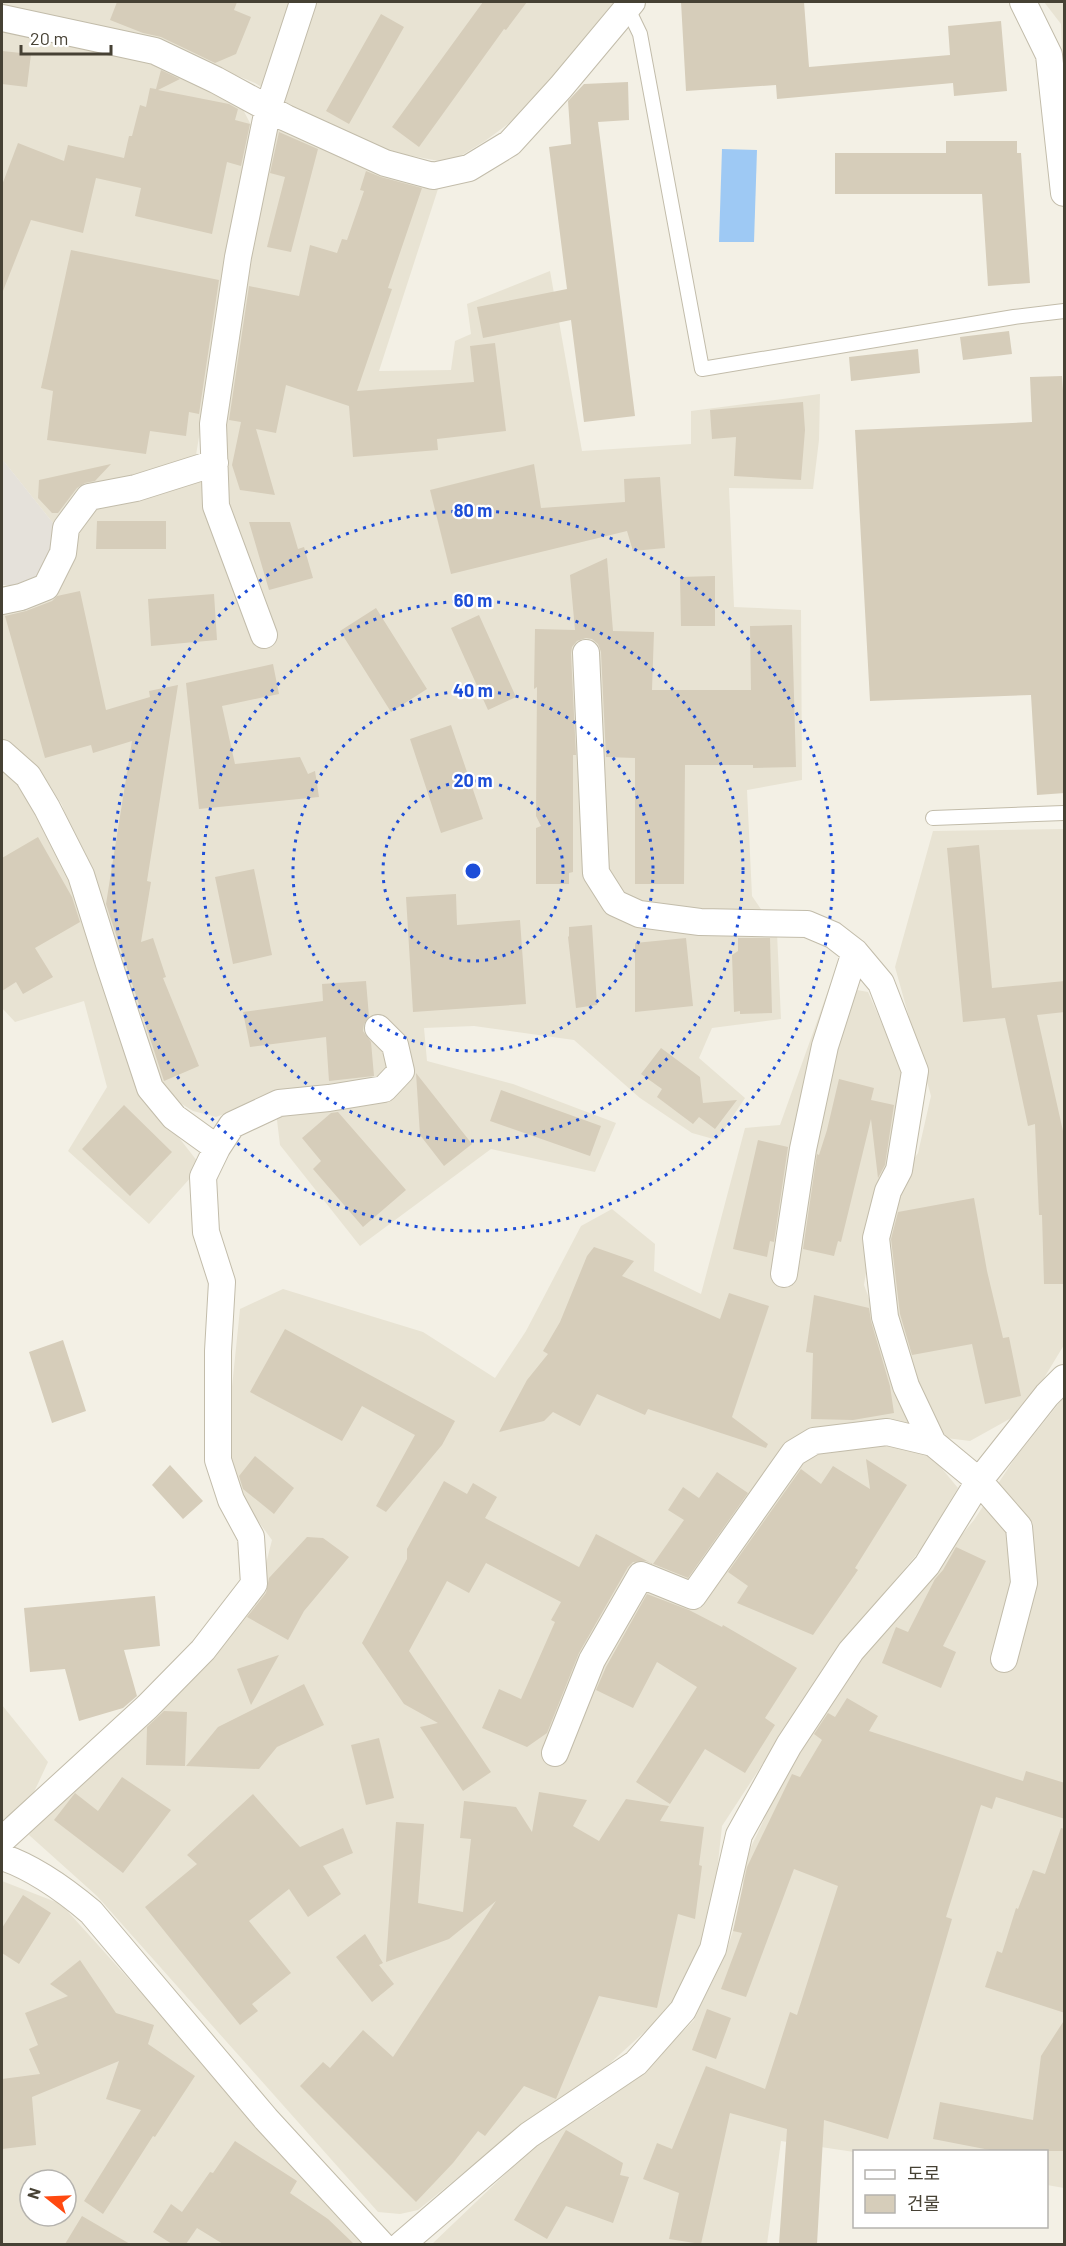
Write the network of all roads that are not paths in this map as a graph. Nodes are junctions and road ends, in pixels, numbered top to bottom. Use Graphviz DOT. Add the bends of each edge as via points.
graph roads {
  1 [pos="303,2"];
  2 [pos="1023,2"];
  3 [pos="629,4"];
  4 [pos="2,18"];
  5 [pos="268,109"];
  6 [pos="1065,193"];
  7 [pos="1065,311"];
  8 [pos="215,463"];
  9 [pos="2,601"];
  10 [pos="264,635"];
  11 [pos="586,652"];
  12 [pos="2,753"];
  13 [pos="1065,813"];
  14 [pos="933,818"];
  15 [pos="855,952"];
  16 [pos="378,1028"];
  17 [pos="217,1148"];
  18 [pos="784,1274"];
  19 [pos="1065,1378"];
  20 [pos="933,1443"];
  21 [pos="980,1481"];
  22 [pos="1004,1659"];
  23 [pos="555,1753"];
  24 [pos="2,1840"];
  25 [pos="2,1857"];
  26 [pos="381,2244"];
  27 [pos="402,2244"];
  1 -- 5 [label="street"];
  2 -- 6 [label="street" via="1049,55"];
  3 -- 5 [label="street" via="510,143 469,168 433,176 385,163"];
  3 -- 7 [label="lane" via="640,34 702,369"];
  4 -- 5 [label="street" via="155,51"];
  5 -- 8 [label="street" via="238,256 213,424"];
  8 -- 9 [label="street" via="136,488 89,497 66,528 63,553 46,587"];
  8 -- 10 [label="street" via="216,506"];
  11 -- 15 [label="street" via="596,873 615,903 639,914 700,922 807,924 833,935"];
  12 -- 17 [label="street" via="28,776 81,875 150,1088 174,1117"];
  13 -- 14 [label="lane"];
  15 -- 18 [label="street" via="825,1046 803,1149"];
  15 -- 20 [label="street" via="881,983 915,1071 899,1170 888,1191 876,1238 885,1317 906,1386"];
  16 -- 17 [label="street" via="395,1046 401,1071 384,1089 279,1103 232,1125"];
  17 -- 24 [label="street" via="203,1177 206,1232 222,1282 218,1460 231,1500 251,1537 254,1584 195,1659"];
  19 -- 21 [label="street" via="1047,1395"];
  20 -- 21 [label="street"];
  20 -- 23 [label="street" via="887,1432 814,1441 794,1453 693,1596 641,1575 592,1660"];
  21 -- 22 [label="street" via="1019,1527 1024,1583"];
  21 -- 27 [label="street" via="927,1565 851,1651 789,1745 740,1835 713,1949 683,2010 636,2063 529,2135"];
  25 -- 26 [label="street" via="62,1888 91,1912 266,2119"];
}
